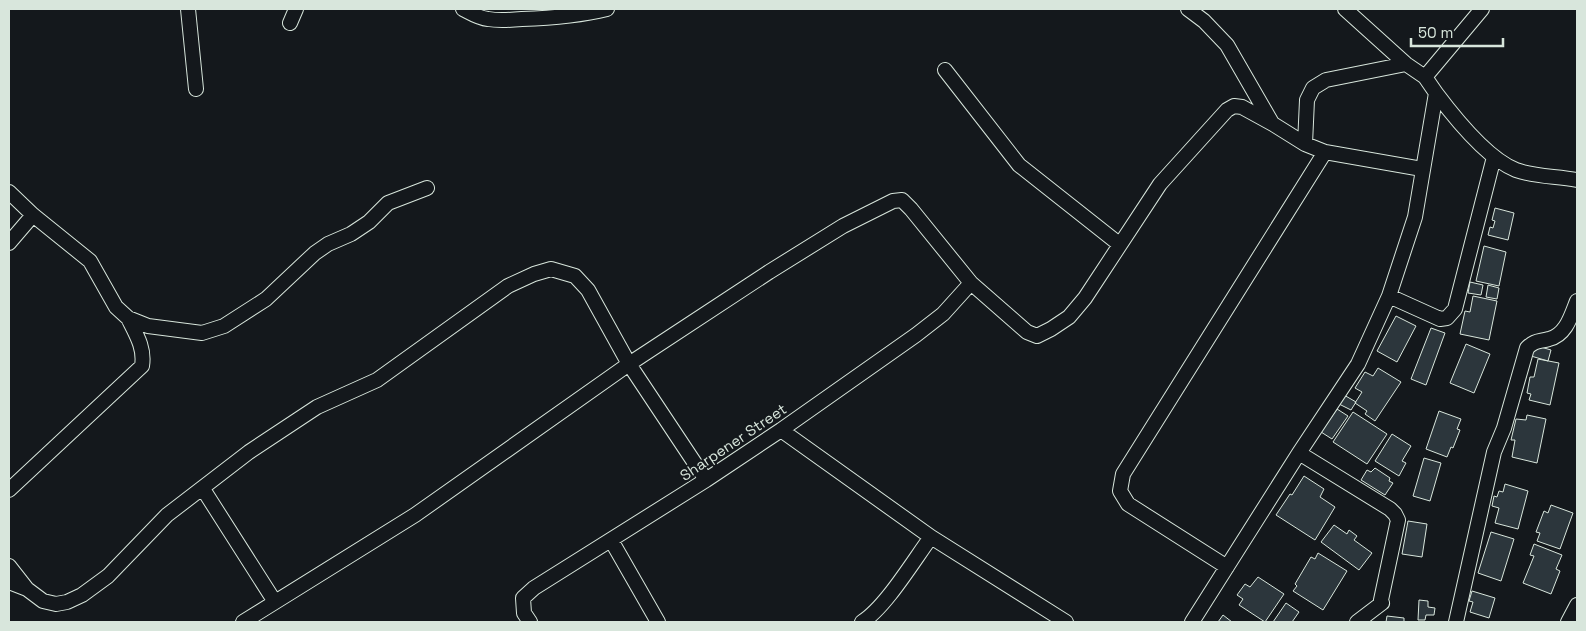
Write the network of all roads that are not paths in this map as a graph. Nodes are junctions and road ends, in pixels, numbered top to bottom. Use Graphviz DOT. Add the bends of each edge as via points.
graph roads {
  1 [pos="188,9"];
  2 [pos="296,9"];
  3 [pos="463,9"];
  4 [pos="607,9"];
  5 [pos="1188,9"];
  6 [pos="1345,9"];
  7 [pos="1482,9"];
  8 [pos="290,22"];
  9 [pos="1406,64"];
  10 [pos="945,70"];
  11 [pos="1425,77"];
  12 [pos="196,90"];
  13 [pos="1436,93"];
  14 [pos="1273,124"];
  15 [pos="1305,144"];
  16 [pos="1325,152"];
  17 [pos="1494,157"];
  18 [pos="1422,169"];
  19 [pos="1577,180"];
  20 [pos="428,188"];
  21 [pos="9,192"];
  22 [pos="33,215"];
  23 [pos="9,243"];
  24 [pos="1119,244"];
  25 [pos="971,283"];
  26 [pos="1389,296"];
  27 [pos="1577,301"];
  28 [pos="128,318"];
  29 [pos="629,364"];
  30 [pos="781,430"];
  31 [pos="1299,453"];
  32 [pos="706,480"];
  33 [pos="203,489"];
  34 [pos="9,490"];
  35 [pos="931,537"];
  36 [pos="611,540"];
  37 [pos="9,566"];
  38 [pos="1227,567"];
  39 [pos="9,582"];
  40 [pos="27,589"];
  41 [pos="275,602"];
  42 [pos="1577,606"];
  43 [pos="1043,617"];
  44 [pos="243,622"];
  45 [pos="530,622"];
  46 [pos="658,622"];
  47 [pos="862,622"];
  48 [pos="1066,622"];
  49 [pos="1192,622"];
  50 [pos="1356,622"];
  51 [pos="1456,622"];
  52 [pos="1568,622"];
  1 -- 12 [label="street"];
  2 -- 8 [label="street"];
  3 -- 4 [label="street" via="480,17 500,20 556,18"];
  5 -- 14 [label="street" via="1227,45"];
  6 -- 9 [label="street"];
  7 -- 11 [label="street"];
  9 -- 11 [label="street"];
  9 -- 15 [label="street" via="1326,80 1313,88 1307,100"];
  10 -- 24 [label="street" via="1019,165"];
  11 -- 13 [label="street"];
  13 -- 17 [label="street"];
  13 -- 18 [label="street"];
  14 -- 15 [label="street"];
  14 -- 24 [label="street" via="1242,107 1234,106 1227,110 1160,184"];
  15 -- 16 [label="street"];
  16 -- 18 [label="street"];
  16 -- 38 [label="street" via="1123,474 1120,491 1128,504"];
  17 -- 19 [label="street" via="1515,170"];
  17 -- 26 [label="street" via="1455,309 1447,318 1440,319"];
  18 -- 26 [label="street" via="1415,217"];
  20 -- 28 [label="street" via="388,203 369,222 315,253 266,299 224,326 202,333 148,326"];
  21 -- 22 [label="street"];
  22 -- 23 [label="street"];
  22 -- 28 [label="street" via="90,261 116,307"];
  24 -- 25 [label="street" via="1069,317 1036,336 1027,332"];
  25 -- 29 [label="street" via="911,209 902,200 893,201 842,226"];
  25 -- 30 [label="street, Sharpener Street" via="943,314 916,335"];
  26 -- 31 [label="street" via="1358,364"];
  27 -- 51 [label="street" via="1569,322 1559,334 1533,342 1527,348 1494,452"];
  28 -- 34 [label="street" via="144,355 142,366"];
  29 -- 32 [label="street"];
  29 -- 33 [label="street" via="588,290 574,276 551,269 508,286 377,380 317,407 249,452"];
  29 -- 41 [label="street" via="415,515"];
  30 -- 32 [label="street, Sharpener Street"];
  30 -- 35 [label="street"];
  31 -- 38 [label="street"];
  31 -- 50 [label="street" via="1390,509 1398,520 1382,603"];
  32 -- 36 [label="street, Sharpener Street"];
  33 -- 40 [label="street" via="167,515 108,576 82,595 56,604 42,601"];
  33 -- 41 [label="street"];
  35 -- 43 [label="street"];
  35 -- 47 [label="street" via="892,592"];
  36 -- 45 [label="street, Sharpener Street" via="523,598 524,613"];
  36 -- 46 [label="street"];
  37 -- 40 [label="street"];
  38 -- 49 [label="street"];
  39 -- 40 [label="street"];
  41 -- 44 [label="street"];
  42 -- 52 [label="street"];
  43 -- 48 [label="street"];
}
